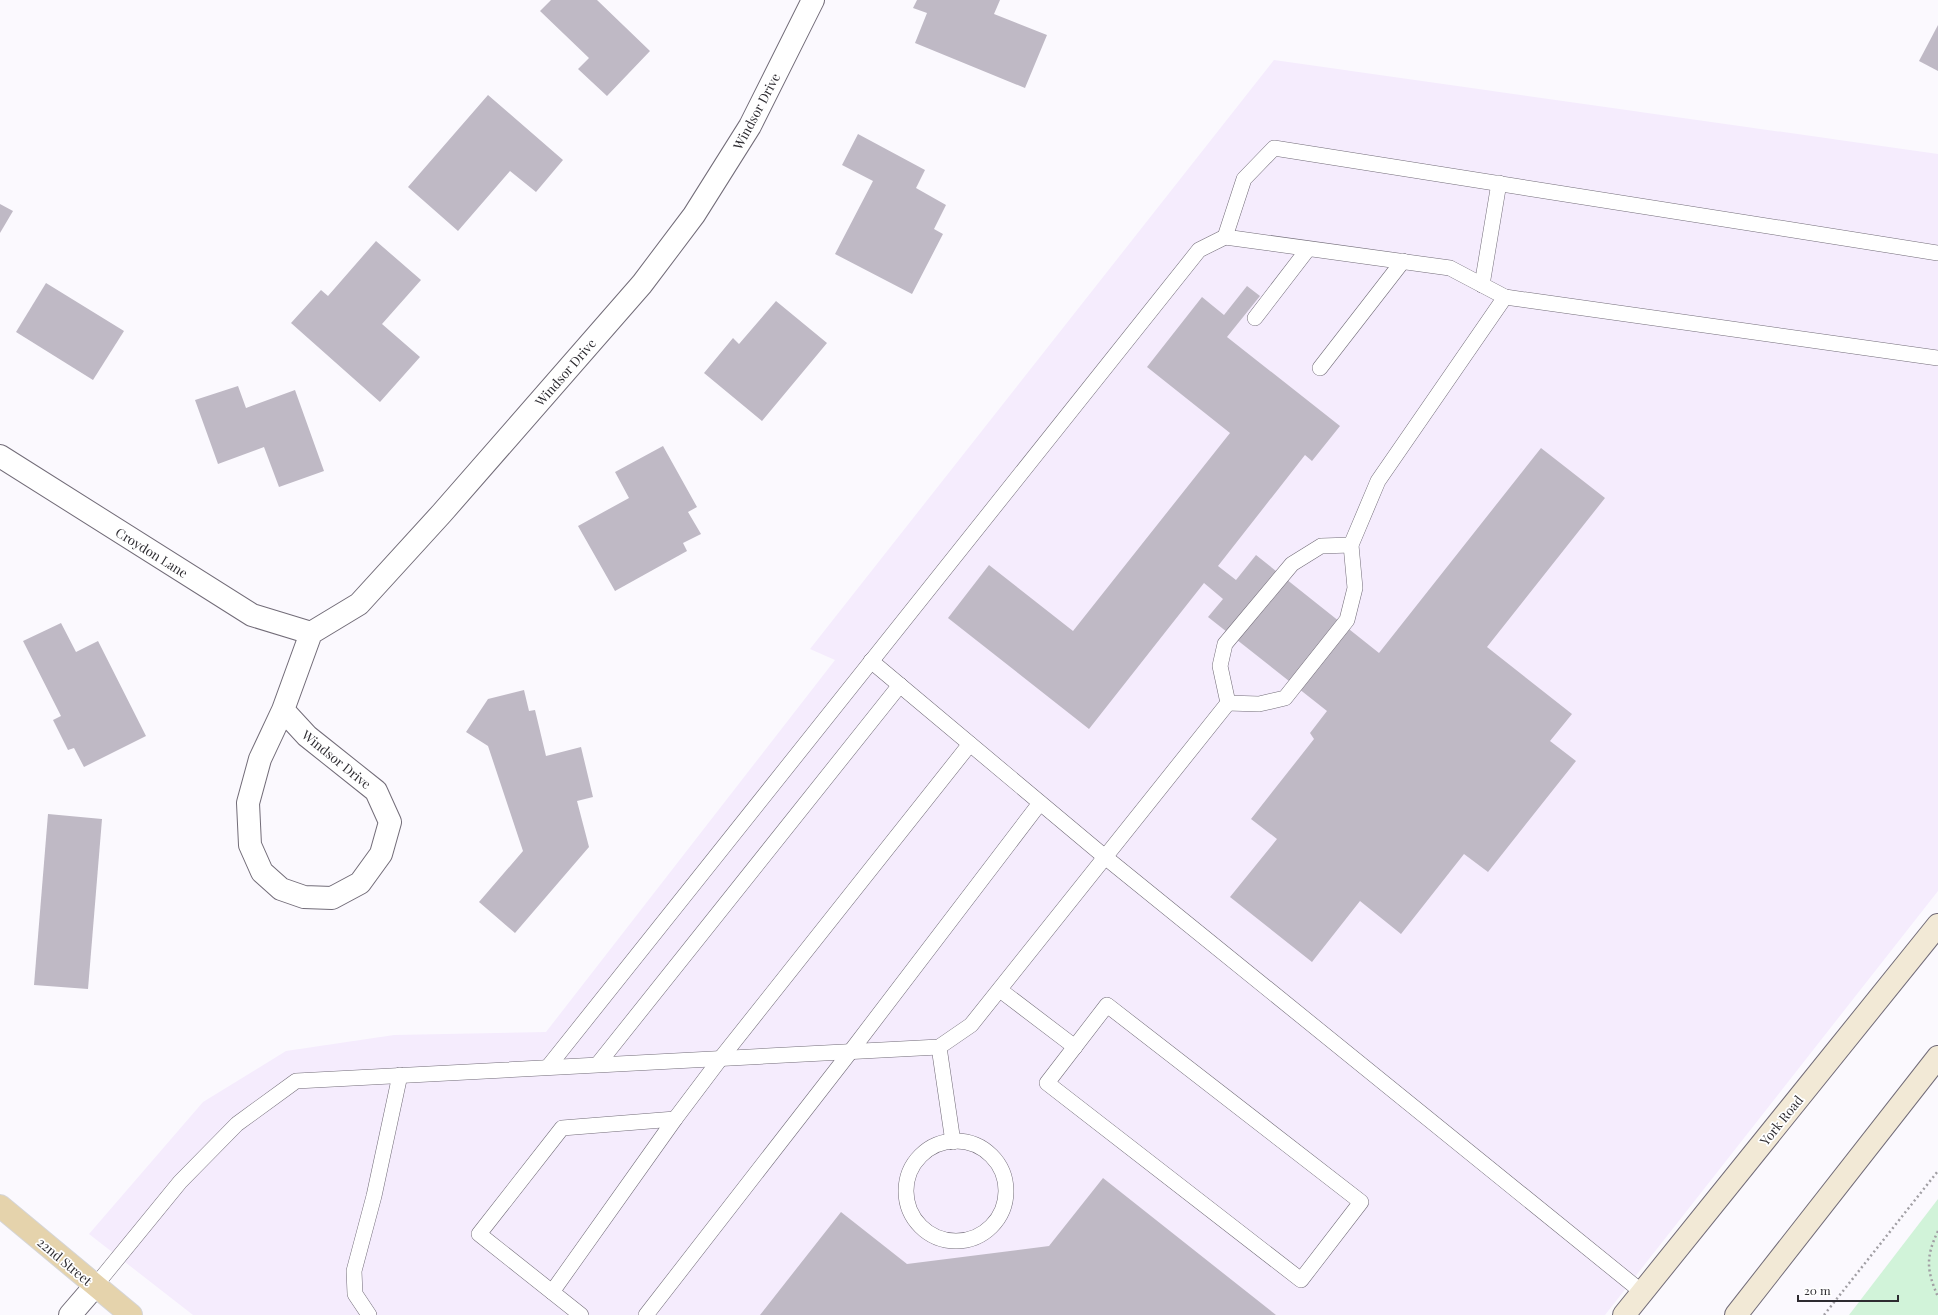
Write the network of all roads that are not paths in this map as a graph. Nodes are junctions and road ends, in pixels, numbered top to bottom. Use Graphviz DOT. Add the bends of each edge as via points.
graph roads {
  1 [pos="813,0"];
  2 [pos="1499,183"];
  3 [pos="1225,237"];
  4 [pos="1308,248"];
  5 [pos="1938,253"];
  6 [pos="1403,261"];
  7 [pos="1482,285"];
  8 [pos="1505,297"];
  9 [pos="1255,318"];
  10 [pos="1938,358"];
  11 [pos="1320,368"];
  12 [pos="0,456"];
  13 [pos="1351,544"];
  14 [pos="311,633"];
  15 [pos="871,661"];
  16 [pos="900,685"];
  17 [pos="1228,703"];
  18 [pos="283,710"];
  19 [pos="970,744"];
  20 [pos="1040,803"];
  21 [pos="1105,858"];
  22 [pos="1938,925"];
  23 [pos="1000,990"];
  24 [pos="939,1046"];
  25 [pos="1075,1047"];
  26 [pos="851,1051"];
  27 [pos="1938,1057"];
  28 [pos="721,1058"];
  29 [pos="598,1064"];
  30 [pos="548,1067"];
  31 [pos="400,1075"];
  32 [pos="675,1119"];
  33 [pos="953,1142"];
  34 [pos="0,1206"];
  35 [pos="95,1286"];
  36 [pos="552,1292"];
  37 [pos="1642,1292"];
  38 [pos="70,1315"];
  39 [pos="131,1315"];
  40 [pos="369,1315"];
  41 [pos="581,1315"];
  42 [pos="646,1315"];
  43 [pos="1624,1315"];
  44 [pos="1736,1315"];
  1 -- 14 [label="street, Windsor Drive" via="750,126 694,215 642,284 359,604"];
  2 -- 3 [label="lane" via="1274,148 1244,178"];
  2 -- 5 [label="lane"];
  2 -- 7 [label="lane"];
  3 -- 4 [label="lane"];
  3 -- 15 [label="lane" via="1199,250"];
  4 -- 6 [label="lane"];
  4 -- 9 [label="lane"];
  6 -- 7 [label="lane" via="1450,268"];
  6 -- 11 [label="lane"];
  7 -- 8 [label="lane"];
  8 -- 10 [label="lane"];
  8 -- 13 [label="lane" via="1378,481"];
  12 -- 14 [label="street, Croydon Lane" via="252,615"];
  13 -- 17 [label="lane" via="1321,546 1292,564 1225,644 1220,666"];
  13 -- 17 [label="lane" via="1355,588 1346,620 1285,698 1259,704"];
  14 -- 18 [label="street, Windsor Drive"];
  15 -- 16 [label="lane"];
  15 -- 30 [label="lane"];
  16 -- 19 [label="lane"];
  16 -- 29 [label="lane"];
  17 -- 21 [label="lane"];
  18 -- 18 [label="street, Windsor Drive" via="260,759 248,803 250,844 262,872 281,889 304,897 332,898 360,883 381,854 390,822 376,791 307,736"];
  19 -- 20 [label="lane"];
  19 -- 28 [label="lane"];
  20 -- 21 [label="lane"];
  20 -- 26 [label="lane"];
  21 -- 23 [label="lane"];
  21 -- 37 [label="lane"];
  22 -- 37 [label="main road, York Road"];
  23 -- 24 [label="lane" via="971,1025"];
  23 -- 25 [label="lane"];
  24 -- 26 [label="lane"];
  24 -- 33 [label="lane"];
  25 -- 25 [label="lane" via="1047,1083 1301,1280 1361,1202 1107,1005"];
  26 -- 28 [label="lane"];
  26 -- 42 [label="lane"];
  27 -- 44 [label="main road"];
  28 -- 29 [label="lane"];
  28 -- 32 [label="lane"];
  29 -- 30 [label="lane"];
  30 -- 31 [label="lane"];
  31 -- 35 [label="lane" via="296,1081 232,1129 180,1182"];
  31 -- 40 [label="lane" via="374,1196 354,1271 355,1294"];
  32 -- 36 [label="lane"];
  32 -- 36 [label="lane" via="562,1128 479,1234"];
  33 -- 33 [label="lane" via="945,1142 930,1149 918,1159 909,1173 906,1188 908,1205 915,1220 926,1231 941,1239 958,1241 974,1238 989,1230 1000,1216 1006,1200 1006,1184 1000,1167 989,1154 976,1145"];
  34 -- 35 [label="main road, 22nd Street"];
  35 -- 38 [label="street"];
  35 -- 39 [label="main road, 22nd Street"];
  36 -- 41 [label="lane"];
  37 -- 43 [label="main road, York Road"];
}
